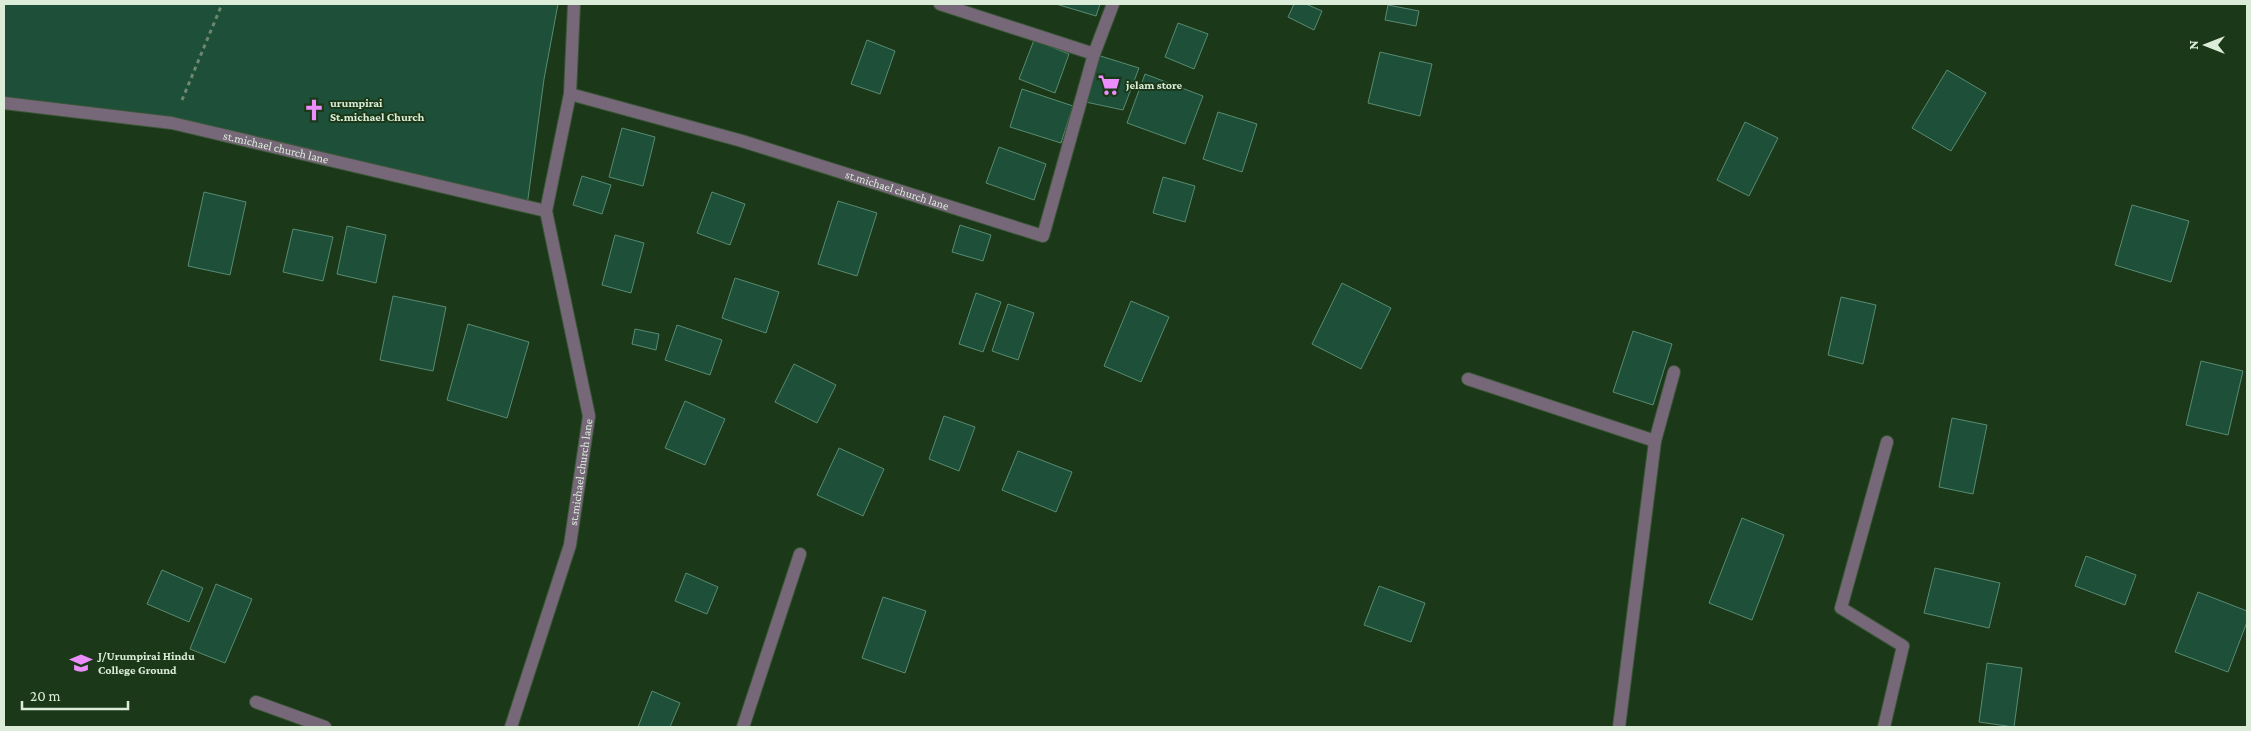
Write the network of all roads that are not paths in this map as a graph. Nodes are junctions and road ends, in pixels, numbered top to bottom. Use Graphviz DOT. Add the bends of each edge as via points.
graph roads {
  1 [pos="574,4"];
  2 [pos="940,4"];
  3 [pos="1113,4"];
  4 [pos="1094,54"];
  5 [pos="570,94"];
  6 [pos="4,103"];
  7 [pos="546,211"];
  8 [pos="1674,372"];
  9 [pos="1468,379"];
  10 [pos="1655,441"];
  11 [pos="1887,442"];
  12 [pos="800,554"];
  13 [pos="256,702"];
  14 [pos="325,727"];
  15 [pos="511,727"];
  16 [pos="743,727"];
  17 [pos="1619,727"];
  18 [pos="1884,727"];
  1 -- 5 [label="street, st.michael church lane"];
  2 -- 4 [label="street"];
  3 -- 4 [label="street"];
  4 -- 5 [label="street, st.michael church lane" via="1043,236 742,141"];
  5 -- 7 [label="street, st.michael church lane"];
  6 -- 7 [label="street, st.michael church lane" via="172,123"];
  7 -- 15 [label="street, st.michael church lane" via="589,416 570,545"];
  8 -- 10 [label="street"];
  9 -- 10 [label="street"];
  10 -- 17 [label="street"];
  11 -- 18 [label="street" via="1841,608 1903,646"];
  12 -- 16 [label="street"];
  13 -- 14 [label="street"];
}
